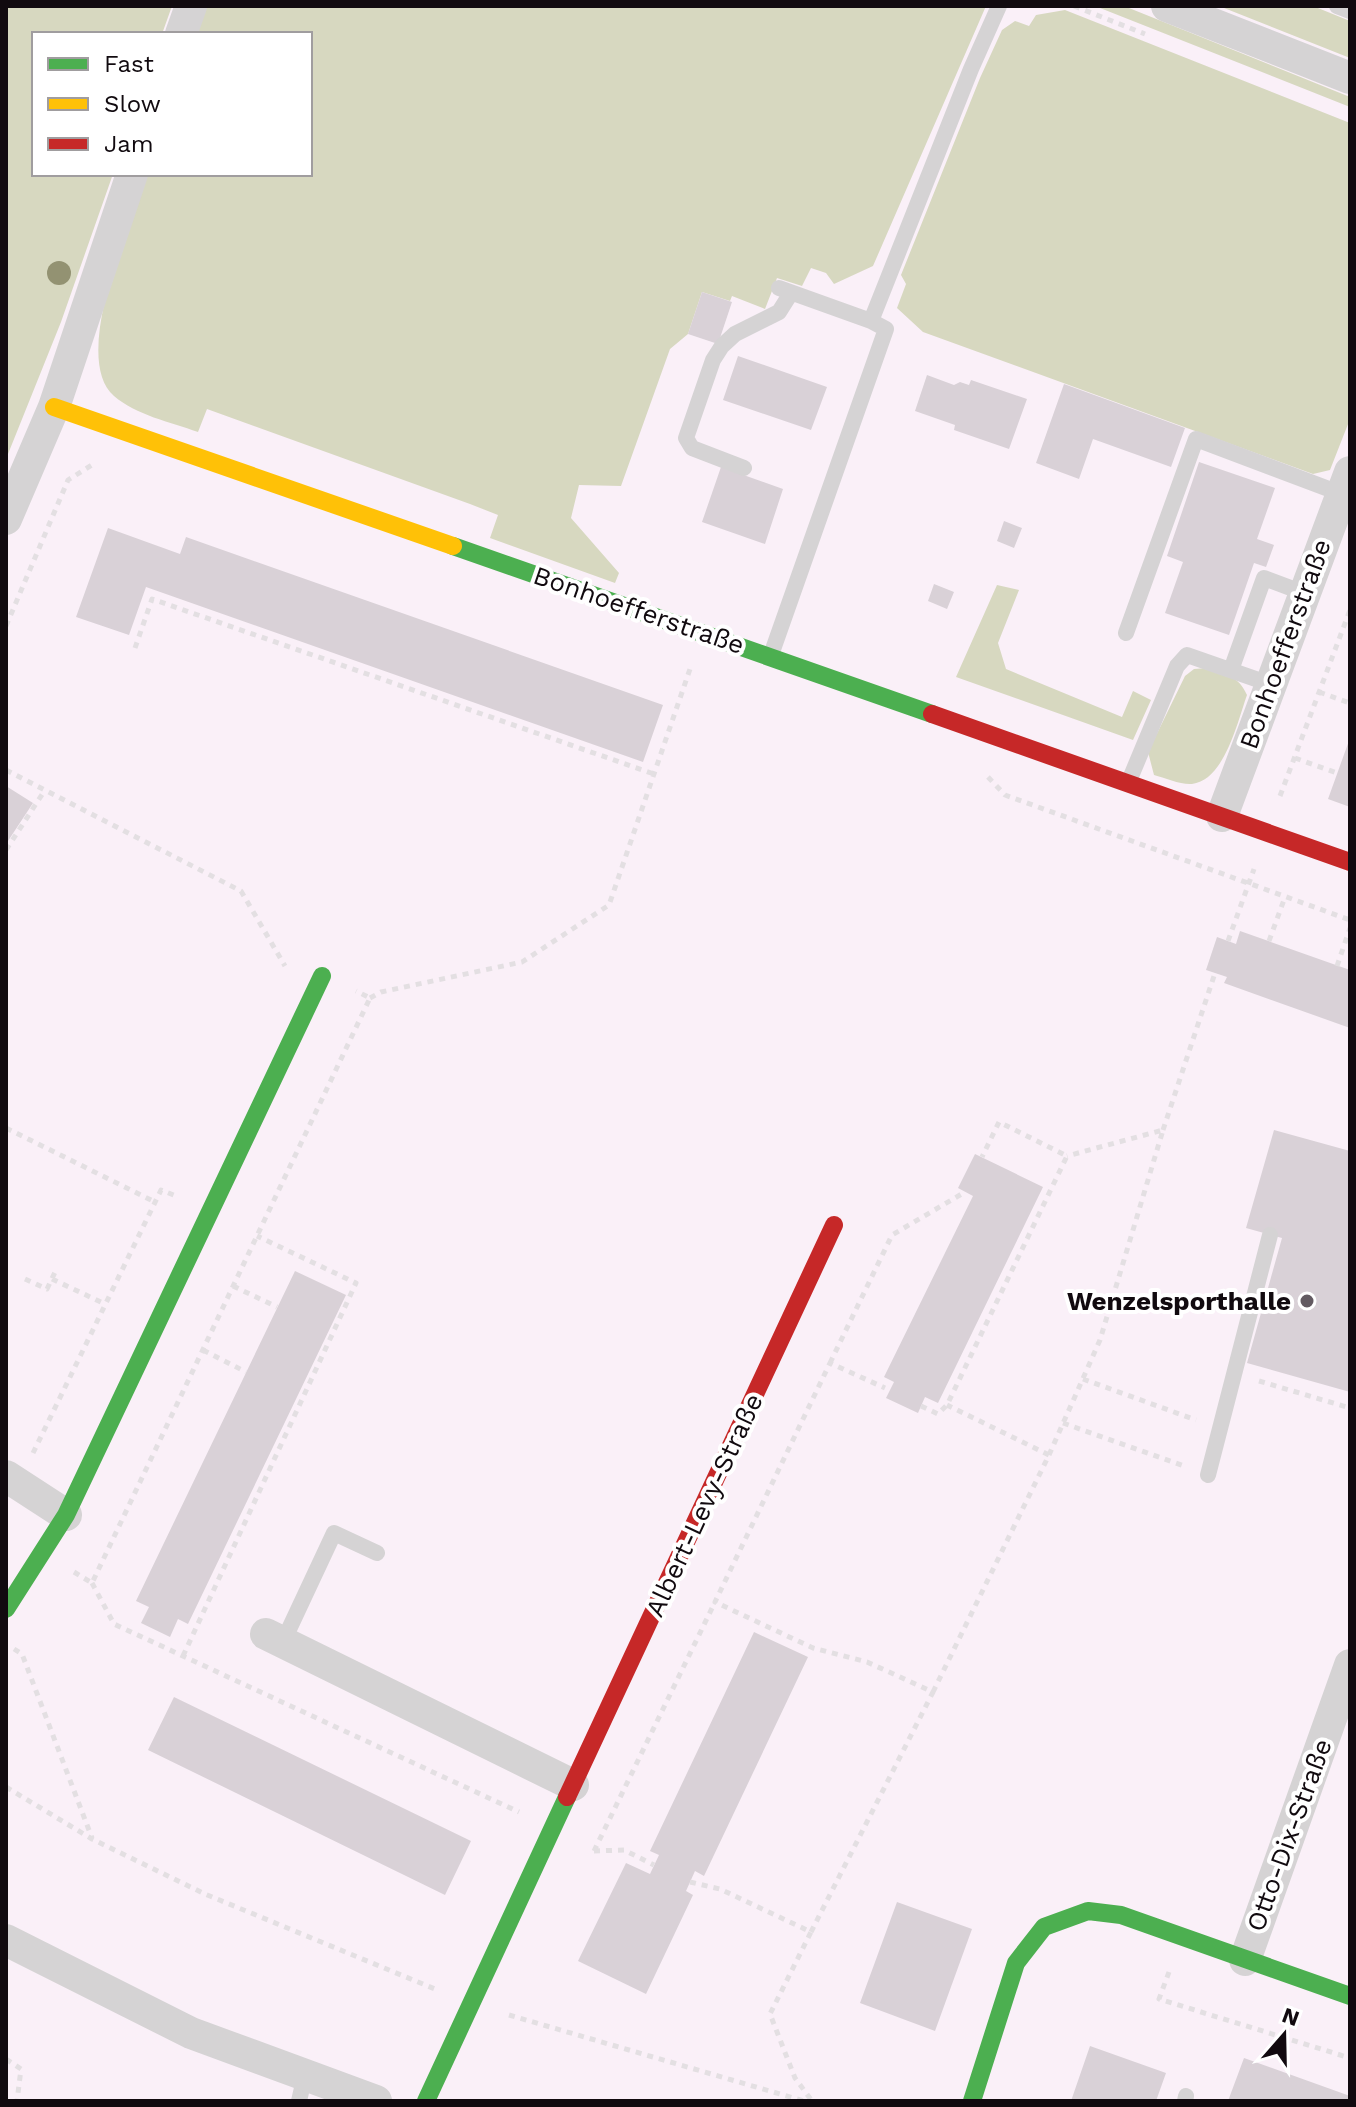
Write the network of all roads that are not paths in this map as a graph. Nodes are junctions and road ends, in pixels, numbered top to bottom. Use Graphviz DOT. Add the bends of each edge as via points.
graph roads {
  1 [pos="191,6"];
  2 [pos="999,6"];
  3 [pos="1167,6"];
  4 [pos="1337,6"];
  5 [pos="1350,11"];
  6 [pos="182,32"];
  7 [pos="1350,78"];
  8 [pos="131,176"];
  9 [pos="871,321"];
  10 [pos="54,407"];
  11 [pos="744,468"];
  12 [pos="1346,483"];
  13 [pos="6,519"];
  14 [pos="1304,593"];
  15 [pos="1126,633"];
  16 [pos="770,656"];
  17 [pos="1231,670"];
  18 [pos="1270,684"];
  19 [pos="1128,783"];
  20 [pos="1222,816"];
  21 [pos="1350,862"];
  22 [pos="322,976"];
  23 [pos="834,1225"];
  24 [pos="1270,1235"];
  25 [pos="1208,1475"];
  26 [pos="12,1480"];
  27 [pos="66,1515"];
  28 [pos="377,1553"];
  29 [pos="6,1609"];
  30 [pos="275,1638"];
  31 [pos="1350,1665"];
  32 [pos="1342,1711"];
  33 [pos="573,1785"];
  34 [pos="6,1940"];
  35 [pos="1245,1960"];
  36 [pos="1350,1996"];
  37 [pos="302,2088"];
  38 [pos="376,2101"];
  39 [pos="426,2101"];
  40 [pos="972,2101"];
  1 -- 6 [label="street"];
  2 -- 9 [label="lane"];
  3 -- 7 [label="street"];
  4 -- 5 [label="lane"];
  8 -- 10 [label="street"];
  9 -- 11 [label="lane" via="785,290 779,312 722,346 686,438 692,448"];
  9 -- 16 [label="lane" via="886,329"];
  10 -- 13 [label="street"];
  10 -- 16 [label="street, Bonhoefferstraße"];
  12 -- 14 [label="street, Bonhoefferstraße"];
  12 -- 15 [label="lane" via="1196,439"];
  14 -- 17 [label="lane" via="1264,578"];
  14 -- 18 [label="street, Bonhoefferstraße"];
  16 -- 19 [label="street, Bonhoefferstraße"];
  17 -- 18 [label="lane"];
  17 -- 19 [label="lane" via="1187,655 1177,666"];
  18 -- 20 [label="street, Bonhoefferstraße"];
  19 -- 20 [label="street, Bonhoefferstraße"];
  20 -- 21 [label="street, Bonhoefferstraße"];
  22 -- 27 [label="street"];
  23 -- 33 [label="street, Albert-Levy-Straße"];
  24 -- 25 [label="lane"];
  26 -- 27 [label="street"];
  27 -- 29 [label="street"];
  28 -- 30 [label="lane" via="334,1533"];
  30 -- 33 [label="street"];
  31 -- 32 [label="street, Otto-Dix-Straße"];
  32 -- 35 [label="street, Otto-Dix-Straße"];
  33 -- 39 [label="street, Albert-Levy-Straße"];
  34 -- 37 [label="street"];
  35 -- 36 [label="street, Otto-Dix-Straße"];
  35 -- 40 [label="street, Otto-Dix-Straße" via="1121,1915 1088,1911 1044,1927 1016,1963"];
  37 -- 38 [label="street"];
}
